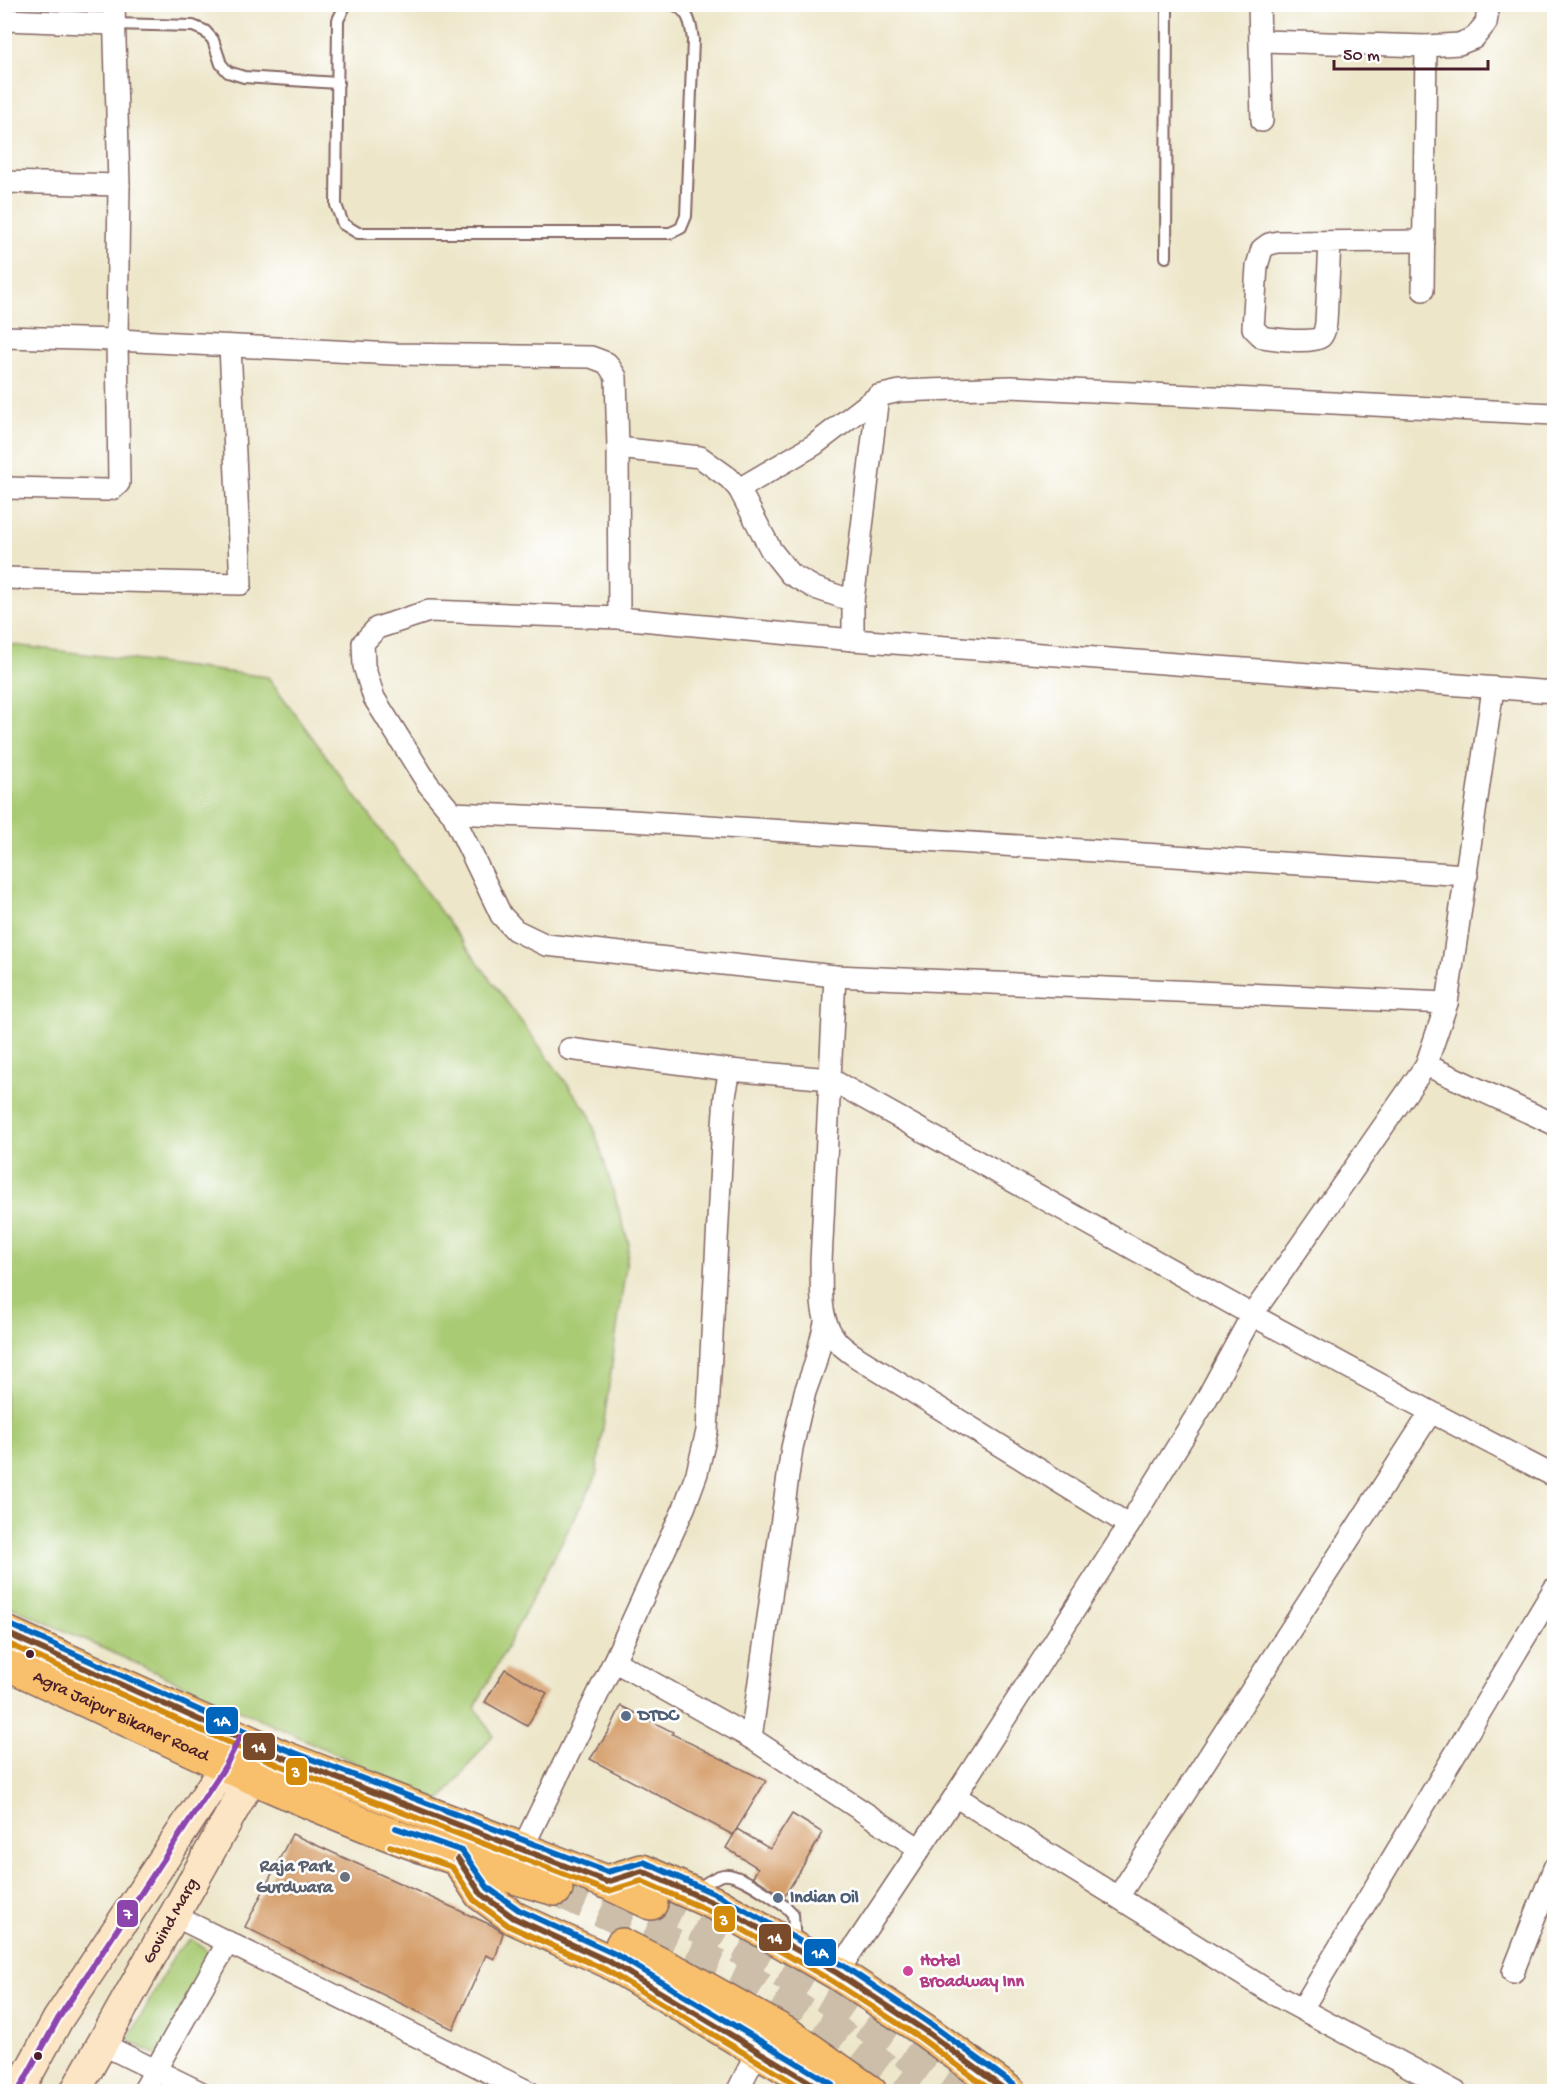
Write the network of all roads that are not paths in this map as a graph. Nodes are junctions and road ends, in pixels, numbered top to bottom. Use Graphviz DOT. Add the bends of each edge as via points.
graph roads {
  1 [pos="346,4"];
  2 [pos="672,4"];
  3 [pos="1167,4"];
  4 [pos="1259,4"];
  5 [pos="1489,4"];
  6 [pos="114,14"];
  7 [pos="4,20"];
  8 [pos="1260,41"];
  9 [pos="1426,46"];
  10 [pos="338,83"];
  11 [pos="1262,121"];
  12 [pos="4,182"];
  13 [pos="119,185"];
  14 [pos="1330,242"];
  15 [pos="1424,242"];
  16 [pos="1166,257"];
  17 [pos="1423,290"];
  18 [pos="4,337"];
  19 [pos="117,340"];
  20 [pos="230,345"];
  21 [pos="878,396"];
  22 [pos="1554,414"];
  23 [pos="618,448"];
  24 [pos="4,488"];
  25 [pos="739,489"];
  26 [pos="4,578"];
  27 [pos="854,601"];
  28 [pos="618,618"];
  29 [pos="853,640"];
  30 [pos="1493,688"];
  31 [pos="1554,693"];
  32 [pos="452,813"];
  33 [pos="1467,874"];
  34 [pos="835,976"];
  35 [pos="1447,1003"];
  36 [pos="569,1049"];
  37 [pos="1426,1065"];
  38 [pos="730,1070"];
  39 [pos="830,1079"];
  40 [pos="1554,1124"];
  41 [pos="1252,1316"];
  42 [pos="825,1323"];
  43 [pos="1431,1412"];
  44 [pos="1554,1476"];
  45 [pos="1129,1526"];
  46 [pos="1554,1589"];
  47 [pos="4,1632"];
  48 [pos="614,1660"];
  49 [pos="4,1662"];
  50 [pos="751,1738"];
  51 [pos="246,1758"];
  52 [pos="955,1796"];
  53 [pos="920,1849"];
  54 [pos="458,1859"];
  55 [pos="514,1862"];
  56 [pos="1554,1868"];
  57 [pos="608,1882"];
  58 [pos="556,1889"];
  59 [pos="1118,1897"];
  60 [pos="651,1902"];
  61 [pos="173,1915"];
  62 [pos="228,1942"];
  63 [pos="1513,1972"];
  64 [pos="837,1973"];
  65 [pos="1302,2009"];
  66 [pos="102,2044"];
  67 [pos="758,2050"];
  68 [pos="155,2070"];
  69 [pos="18,2091"];
  70 [pos="75,2091"];
  71 [pos="142,2091"];
  72 [pos="200,2091"];
  73 [pos="529,2091"];
  74 [pos="737,2091"];
  75 [pos="827,2091"];
  76 [pos="870,2091"];
  77 [pos="1009,2091"];
  78 [pos="1456,2091"];
  1 -- 10 [label="lane" via="338,20"];
  2 -- 10 [label="lane" via="681,7 691,21 693,40 686,216 681,228 670,233 358,232 343,224 336,205"];
  3 -- 16 [label="lane"];
  4 -- 8 [label="street"];
  5 -- 9 [label="street" via="1486,23 1474,38 1459,44"];
  6 -- 7 [label="street"];
  6 -- 10 [label="lane" via="205,31 213,40 221,64 228,72 244,77"];
  6 -- 13 [label="street"];
  8 -- 9 [label="street"];
  8 -- 11 [label="street"];
  9 -- 15 [label="street"];
  12 -- 13 [label="street"];
  13 -- 19 [label="street"];
  14 -- 14 [label="street" via="1324,333 1311,340 1262,337 1253,328 1257,266 1262,249 1278,242"];
  14 -- 15 [label="street"];
  15 -- 17 [label="street"];
  18 -- 19 [label="street"];
  19 -- 20 [label="street"];
  19 -- 24 [label="street" via="119,483 106,490"];
  20 -- 23 [label="street" via="394,354 591,357 607,363 616,377"];
  20 -- 26 [label="street" via="241,584"];
  21 -- 22 [label="street" via="900,391 1011,387"];
  21 -- 25 [label="street" via="814,445"];
  21 -- 27 [label="street"];
  23 -- 25 [label="street" via="700,457"];
  23 -- 28 [label="street"];
  25 -- 27 [label="street" via="771,550 790,574 815,588"];
  27 -- 29 [label="street"];
  28 -- 29 [label="street"];
  28 -- 32 [label="street" via="429,611 377,628 363,643 364,666 374,698 428,784"];
  29 -- 30 [label="street"];
  30 -- 31 [label="street"];
  30 -- 33 [label="street"];
  32 -- 33 [label="street"];
  32 -- 34 [label="street" via="501,915 528,938 546,945"];
  33 -- 35 [label="street"];
  34 -- 35 [label="street"];
  34 -- 39 [label="street"];
  35 -- 37 [label="street"];
  36 -- 38 [label="street"];
  37 -- 40 [label="street"];
  37 -- 41 [label="street"];
  38 -- 39 [label="street"];
  38 -- 48 [label="street" via="723,1125 707,1431 684,1508"];
  39 -- 41 [label="street"];
  39 -- 42 [label="street" via="821,1262"];
  41 -- 43 [label="street"];
  41 -- 45 [label="street"];
  42 -- 45 [label="street" via="836,1341 858,1358"];
  42 -- 50 [label="street" via="792,1448"];
  43 -- 44 [label="street"];
  43 -- 59 [label="street"];
  45 -- 52 [label="street"];
  46 -- 65 [label="street"];
  47 -- 51 [label="highway"];
  48 -- 50 [label="street"];
  48 -- 55 [label="street"];
  49 -- 51 [label="highway, Agra Jaipur Bikaner Road"];
  50 -- 53 [label="street"];
  51 -- 54 [label="highway, Agra Jaipur Bikaner Road" via="380,1832"];
  51 -- 55 [label="highway"];
  51 -- 61 [label="street, Govind Marg" via="216,1839"];
  51 -- 69 [label="street, Govind Marg" via="58,2019"];
  52 -- 53 [label="street"];
  52 -- 59 [label="street"];
  53 -- 64 [label="street"];
  54 -- 55 [label="highway, Agra Jaipur Bikaner Road"];
  54 -- 67 [label="highway" via="481,1894 495,1906 610,1962"];
  55 -- 57 [label="highway"];
  55 -- 58 [label="highway"];
  55 -- 76 [label="highway" via="522,1894 678,1973 790,2036"];
  56 -- 63 [label="street"];
  57 -- 60 [label="highway"];
  57 -- 64 [label="highway" via="642,1871 757,1926"];
  59 -- 65 [label="street"];
  61 -- 62 [label="street"];
  61 -- 66 [label="street, Govind Marg"];
  62 -- 68 [label="street"];
  62 -- 73 [label="street"];
  64 -- 77 [label="highway"];
  65 -- 78 [label="street"];
  66 -- 68 [label="street"];
  66 -- 70 [label="street, Govind Marg"];
  67 -- 74 [label="street"];
  67 -- 75 [label="highway"];
  68 -- 71 [label="street"];
  68 -- 72 [label="street"];
}
